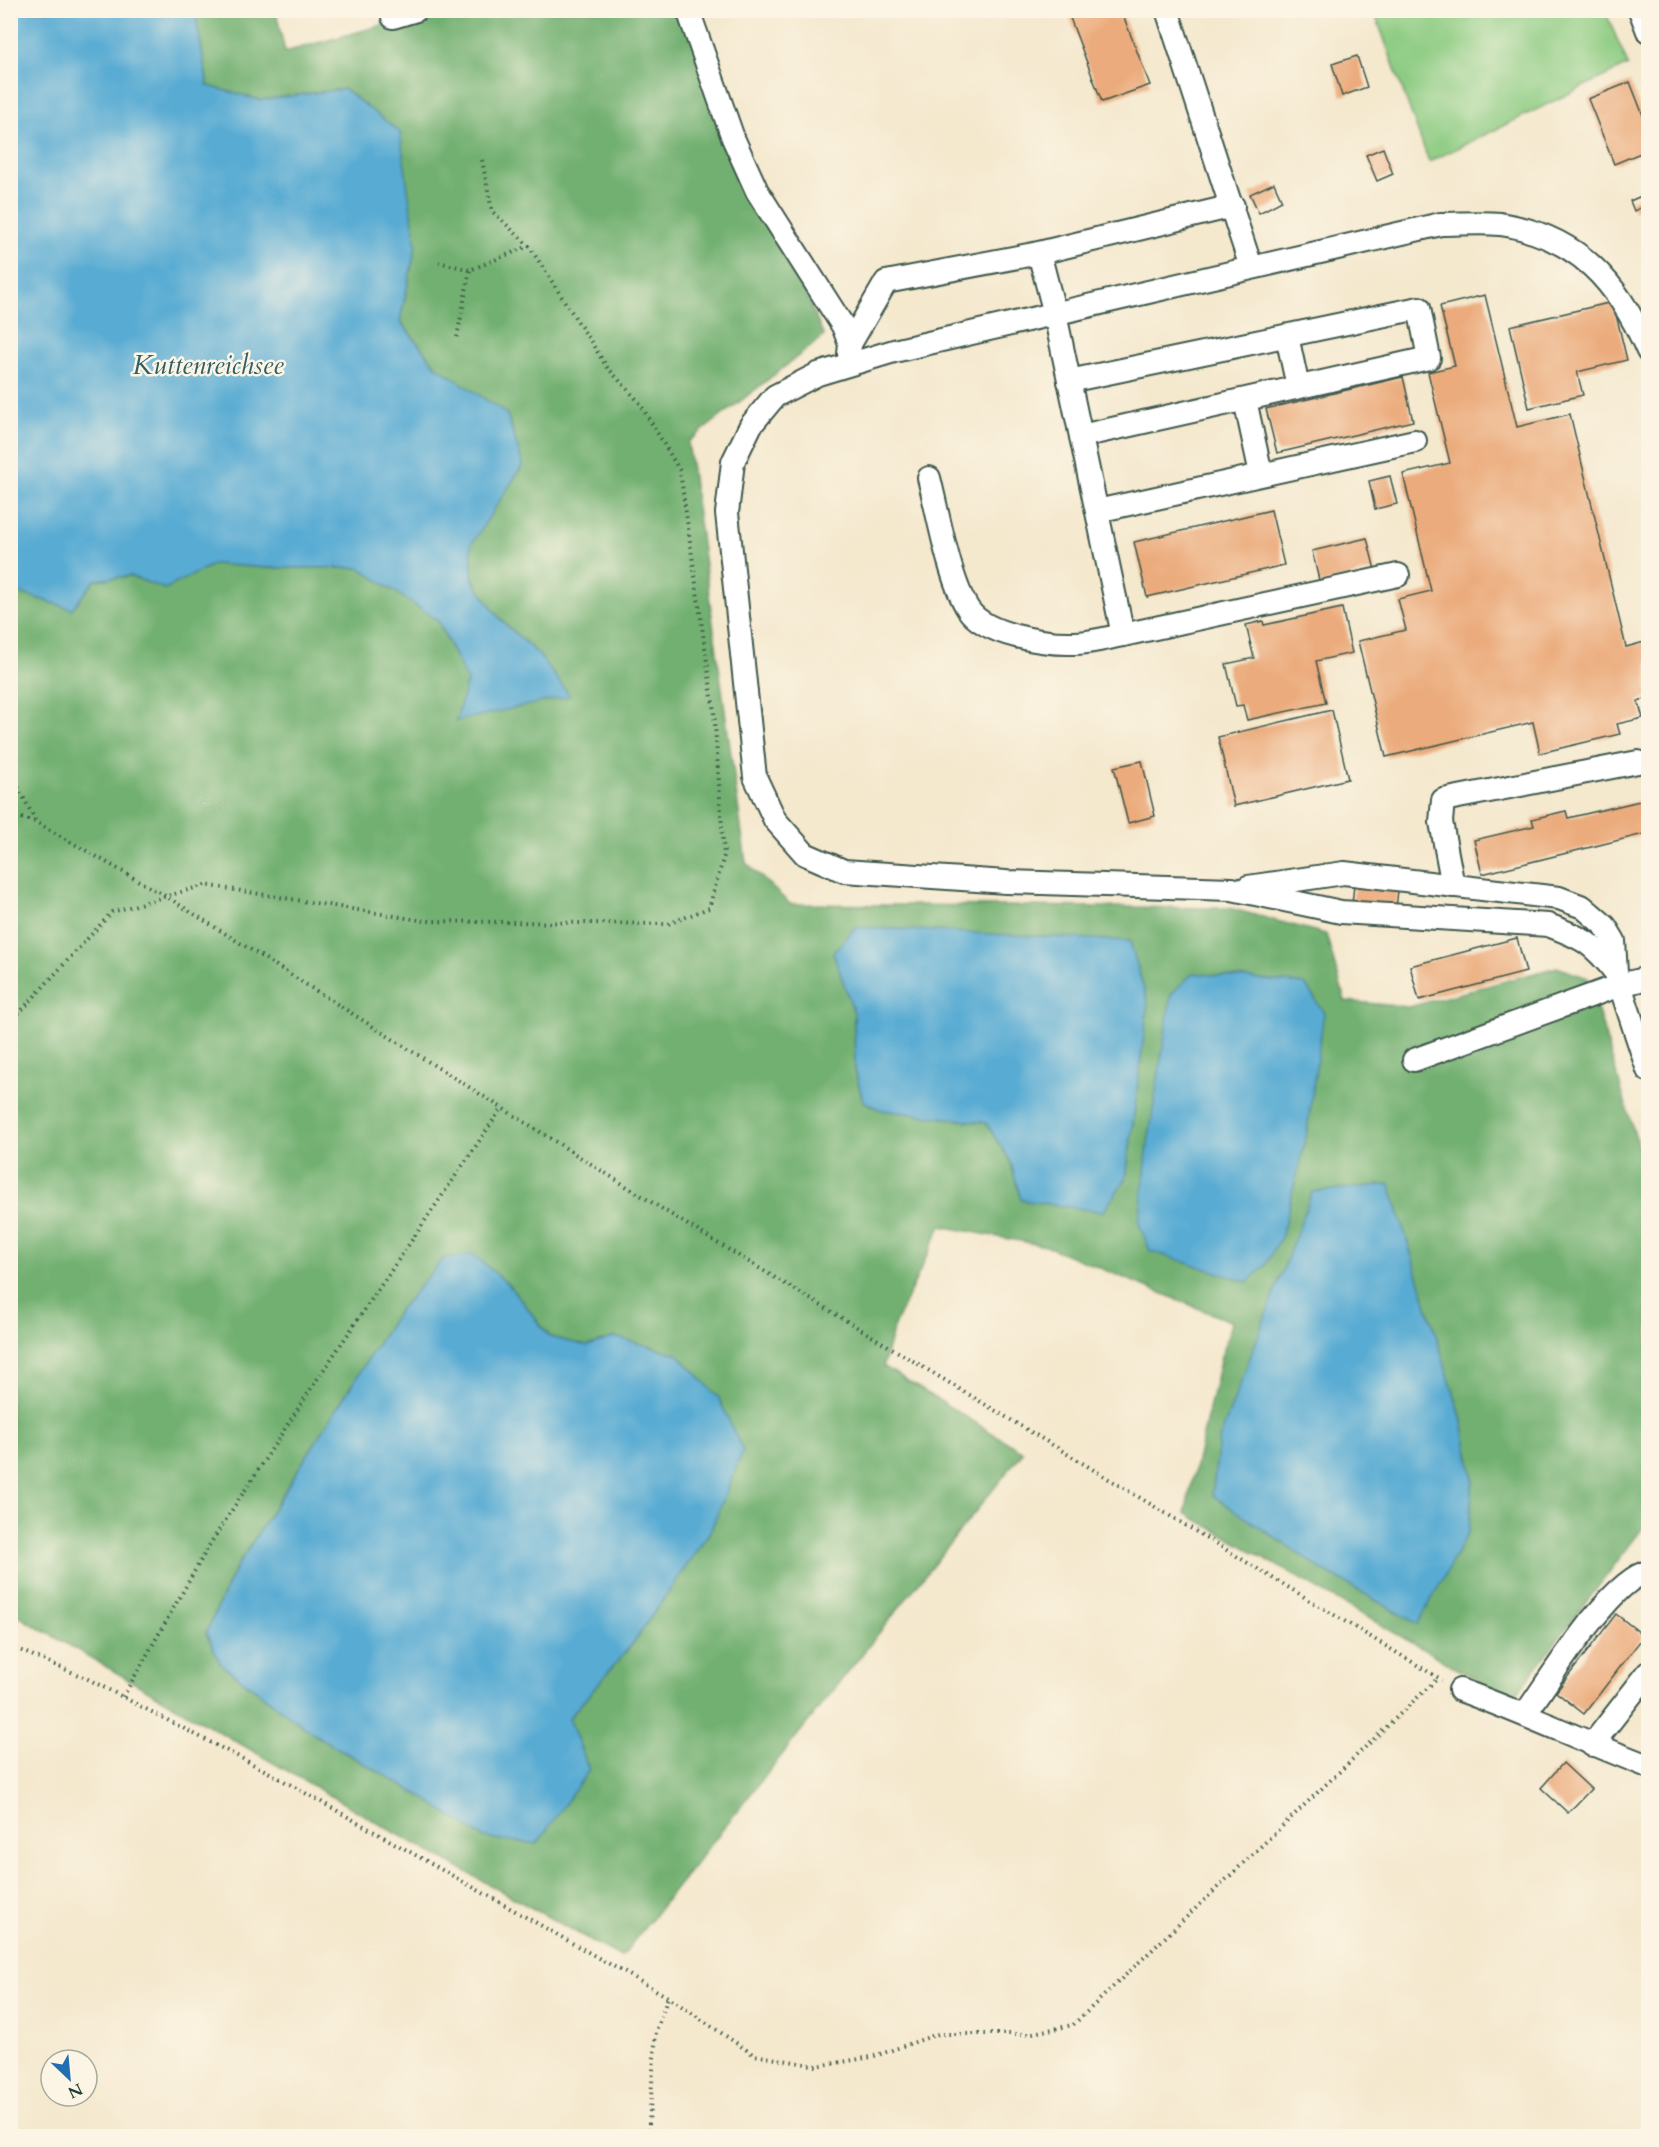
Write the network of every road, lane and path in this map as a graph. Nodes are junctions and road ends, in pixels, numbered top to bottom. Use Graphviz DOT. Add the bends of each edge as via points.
graph roads {
  1 [pos="416,10"];
  2 [pos="688,10"];
  3 [pos="1167,10"];
  4 [pos="1640,10"];
  5 [pos="393,18"];
  6 [pos="1648,31"];
  7 [pos="482,160"];
  8 [pos="1233,206"];
  9 [pos="530,246"];
  10 [pos="1039,252"];
  11 [pos="439,262"];
  12 [pos="1251,267"];
  13 [pos="470,270"];
  14 [pos="1055,314"];
  15 [pos="1287,336"];
  16 [pos="457,337"];
  17 [pos="1648,351"];
  18 [pos="849,354"];
  19 [pos="1069,381"];
  20 [pos="1298,387"];
  21 [pos="1245,399"];
  22 [pos="1081,436"];
  23 [pos="1415,441"];
  24 [pos="1261,474"];
  25 [pos="929,477"];
  26 [pos="1097,511"];
  27 [pos="1398,574"];
  28 [pos="1123,635"];
  29 [pos="1638,762"];
  30 [pos="10,771"];
  31 [pos="10,815"];
  32 [pos="36,822"];
  33 [pos="1453,886"];
  34 [pos="1232,889"];
  35 [pos="167,897"];
  36 [pos="1648,978"];
  37 [pos="1618,979"];
  38 [pos="10,1023"];
  39 [pos="1414,1060"];
  40 [pos="1648,1070"];
  41 [pos="501,1109"];
  42 [pos="1648,1572"];
  43 [pos="10,1646"];
  44 [pos="1648,1673"];
  45 [pos="1438,1678"];
  46 [pos="1460,1690"];
  47 [pos="123,1697"];
  48 [pos="1526,1713"];
  49 [pos="1592,1744"];
  50 [pos="1648,1766"];
  51 [pos="668,1997"];
  52 [pos="648,2136"];
  1 -- 5 [label="street"];
  2 -- 18 [label="street" via="733,138 757,190 843,326"];
  3 -- 8 [label="street"];
  4 -- 6 [label="street"];
  7 -- 9 [label="path" via="492,211"];
  8 -- 10 [label="street"];
  8 -- 12 [label="street"];
  9 -- 13 [label="path"];
  9 -- 35 [label="path" via="606,367 639,402 680,471 714,711 724,856 709,908 668,924 425,921 205,885"];
  10 -- 14 [label="street"];
  10 -- 18 [label="street" via="886,282"];
  11 -- 13 [label="path"];
  12 -- 14 [label="street"];
  12 -- 17 [label="street" via="1441,224 1498,224 1540,232 1572,249 1607,279 1632,313"];
  13 -- 16 [label="path"];
  14 -- 18 [label="street" via="894,351"];
  14 -- 19 [label="street"];
  15 -- 19 [label="street"];
  15 -- 20 [label="street"];
  15 -- 20 [label="street" via="1419,308 1429,358"];
  18 -- 34 [label="street" via="775,396 751,425 733,462 727,513 755,777 775,820 805,854 844,871 1006,882"];
  19 -- 22 [label="street"];
  20 -- 21 [label="street"];
  21 -- 22 [label="street"];
  21 -- 24 [label="street"];
  22 -- 26 [label="street"];
  23 -- 24 [label="street"];
  24 -- 26 [label="street"];
  25 -- 28 [label="street" via="955,577 969,610 991,627 1022,638 1074,643"];
  26 -- 28 [label="street"];
  27 -- 28 [label="street"];
  29 -- 33 [label="street" via="1443,800 1441,822"];
  30 -- 32 [label="path"];
  31 -- 32 [label="path"];
  32 -- 35 [label="path"];
  33 -- 34 [label="street" via="1344,873"];
  33 -- 37 [label="street" via="1559,898 1583,907 1605,926 1614,941"];
  34 -- 37 [label="street" via="1341,912 1548,925 1598,949"];
  35 -- 38 [label="path" via="112,912"];
  35 -- 41 [label="path"];
  36 -- 37 [label="street"];
  37 -- 39 [label="street"];
  37 -- 40 [label="street"];
  41 -- 45 [label="path"];
  41 -- 47 [label="path" via="322,1371 210,1544"];
  42 -- 48 [label="street" via="1633,1580 1588,1625"];
  43 -- 47 [label="path"];
  44 -- 49 [label="street"];
  45 -- 46 [label="path"];
  45 -- 51 [label="path" via="1073,2025 1028,2034 938,2034 872,2057 817,2066 754,2055"];
  46 -- 48 [label="street"];
  47 -- 51 [label="path" via="268,1772"];
  48 -- 49 [label="street"];
  49 -- 50 [label="street"];
  51 -- 52 [label="path" via="656,2031"];
}
